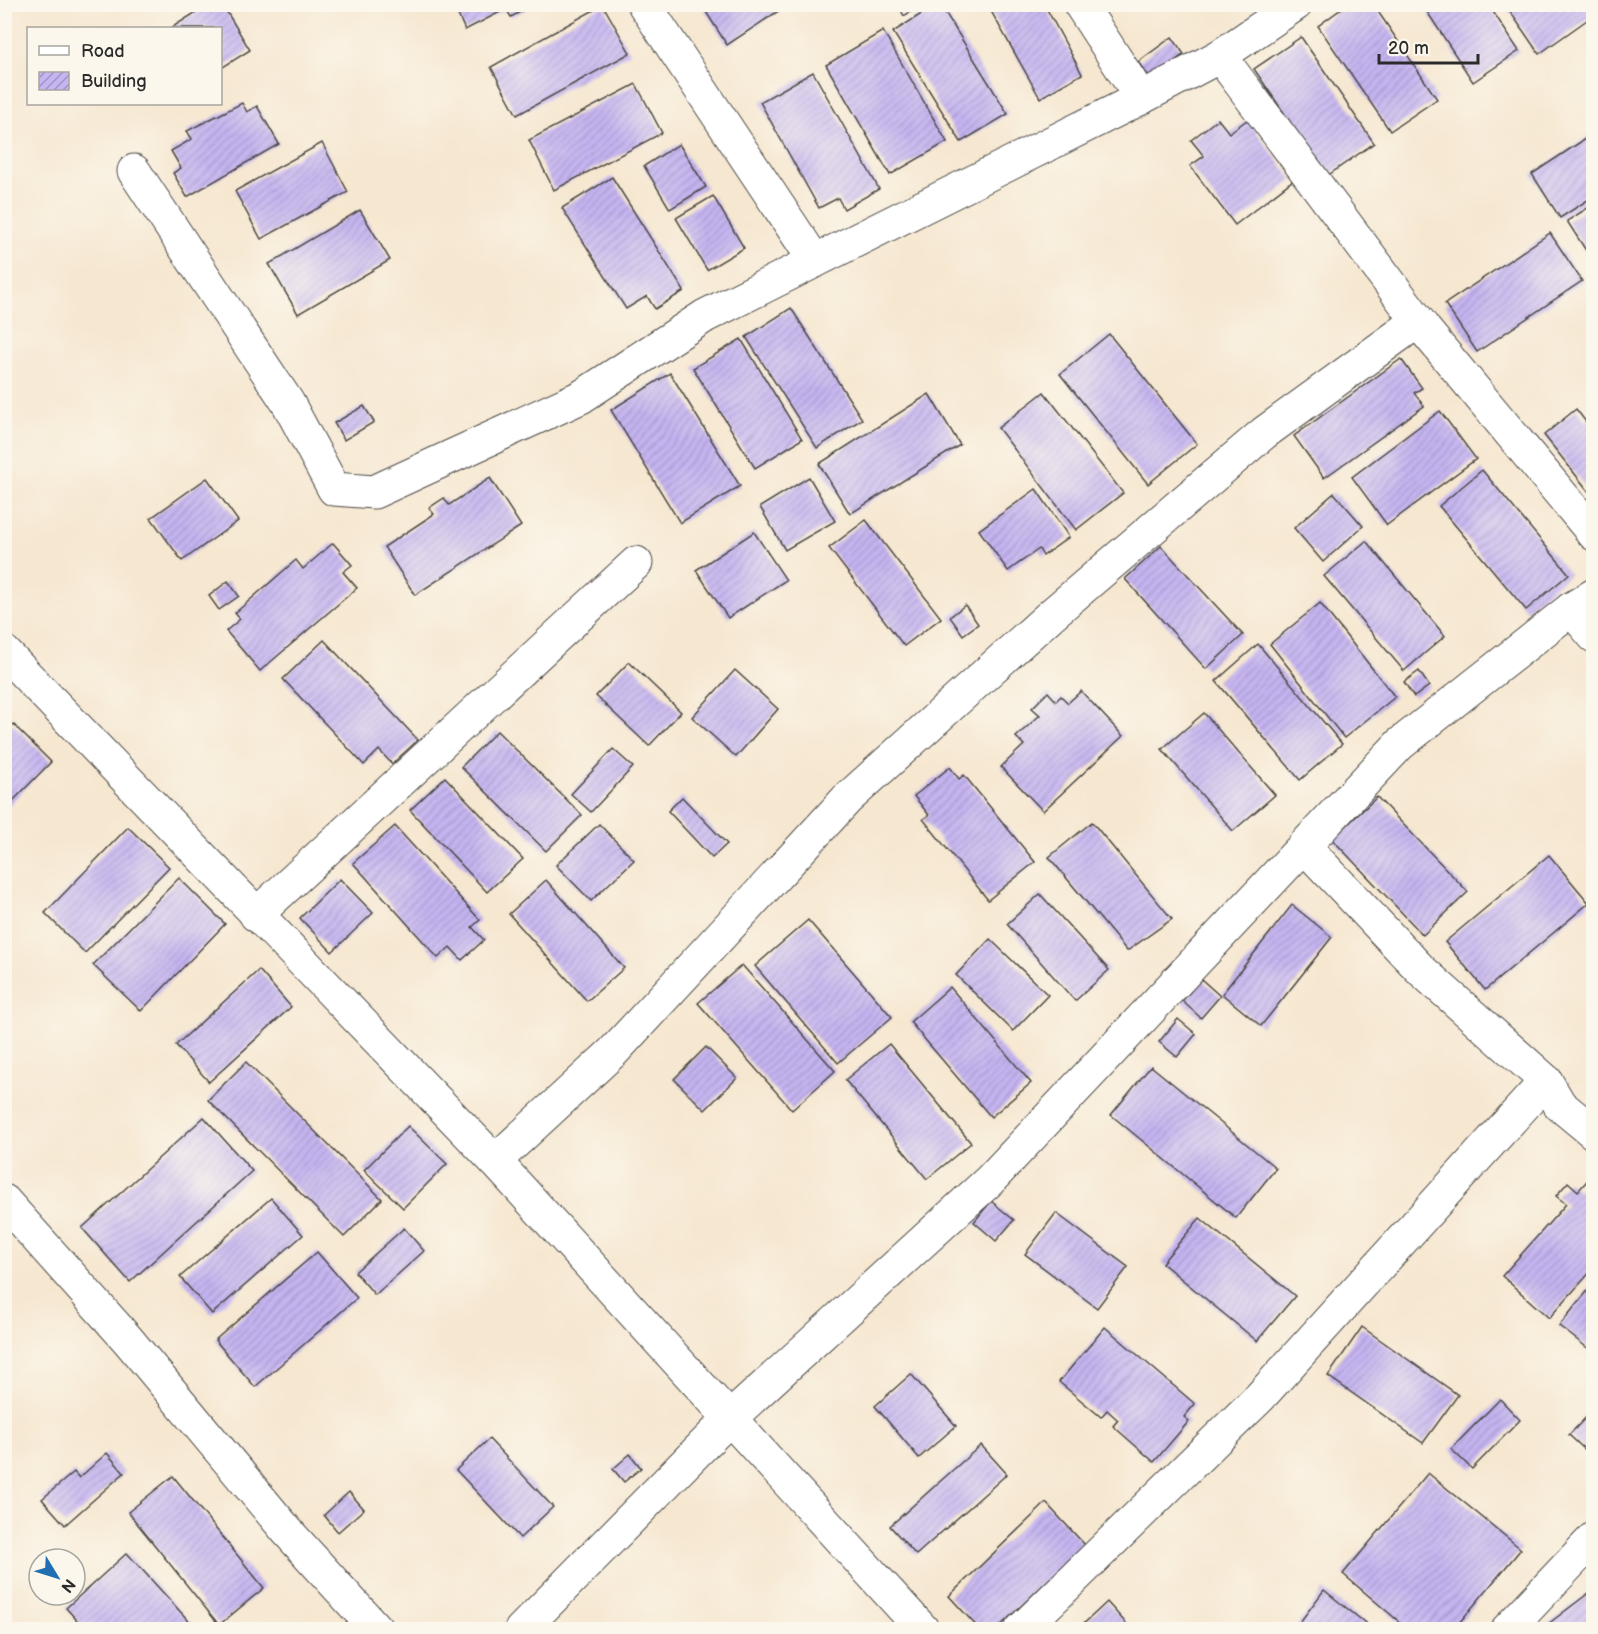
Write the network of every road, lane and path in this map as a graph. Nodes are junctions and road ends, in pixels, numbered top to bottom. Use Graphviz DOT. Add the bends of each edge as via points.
graph roads {
  1 [pos="644,4"];
  2 [pos="1080,4"];
  3 [pos="1296,4"];
  4 [pos="1220,56"];
  5 [pos="1141,98"];
  6 [pos="134,171"];
  7 [pos="815,261"];
  8 [pos="1418,321"];
  9 [pos="1593,534"];
  10 [pos="636,563"];
  11 [pos="1582,602"];
  12 [pos="1593,636"];
  13 [pos="4,652"];
  14 [pos="1304,846"];
  15 [pos="256,915"];
  16 [pos="1546,1081"];
  17 [pos="1593,1133"];
  18 [pos="495,1161"];
  19 [pos="4,1201"];
  20 [pos="729,1419"];
  21 [pos="1593,1538"];
  22 [pos="377,1629"];
  23 [pos="522,1629"];
  24 [pos="923,1629"];
  25 [pos="1021,1629"];
  26 [pos="1507,1629"];
  1 -- 7 [label="street"];
  2 -- 5 [label="street"];
  3 -- 4 [label="street"];
  4 -- 5 [label="street"];
  4 -- 8 [label="street"];
  5 -- 7 [label="street"];
  6 -- 7 [label="street" via="288,403 334,489 374,492 580,397 705,316"];
  8 -- 9 [label="street"];
  8 -- 18 [label="street" via="1263,433 1051,615 847,799 613,1052"];
  10 -- 15 [label="street"];
  11 -- 12 [label="street"];
  11 -- 14 [label="street" via="1400,744"];
  13 -- 15 [label="street"];
  14 -- 16 [label="street" via="1421,970"];
  14 -- 20 [label="street" via="989,1181"];
  15 -- 18 [label="street"];
  16 -- 17 [label="street" via="1560,1105"];
  16 -- 25 [label="street" via="1260,1397"];
  18 -- 20 [label="street"];
  19 -- 22 [label="street" via="128,1340 287,1531"];
  20 -- 23 [label="street"];
  20 -- 24 [label="street"];
  21 -- 26 [label="street"];
}
